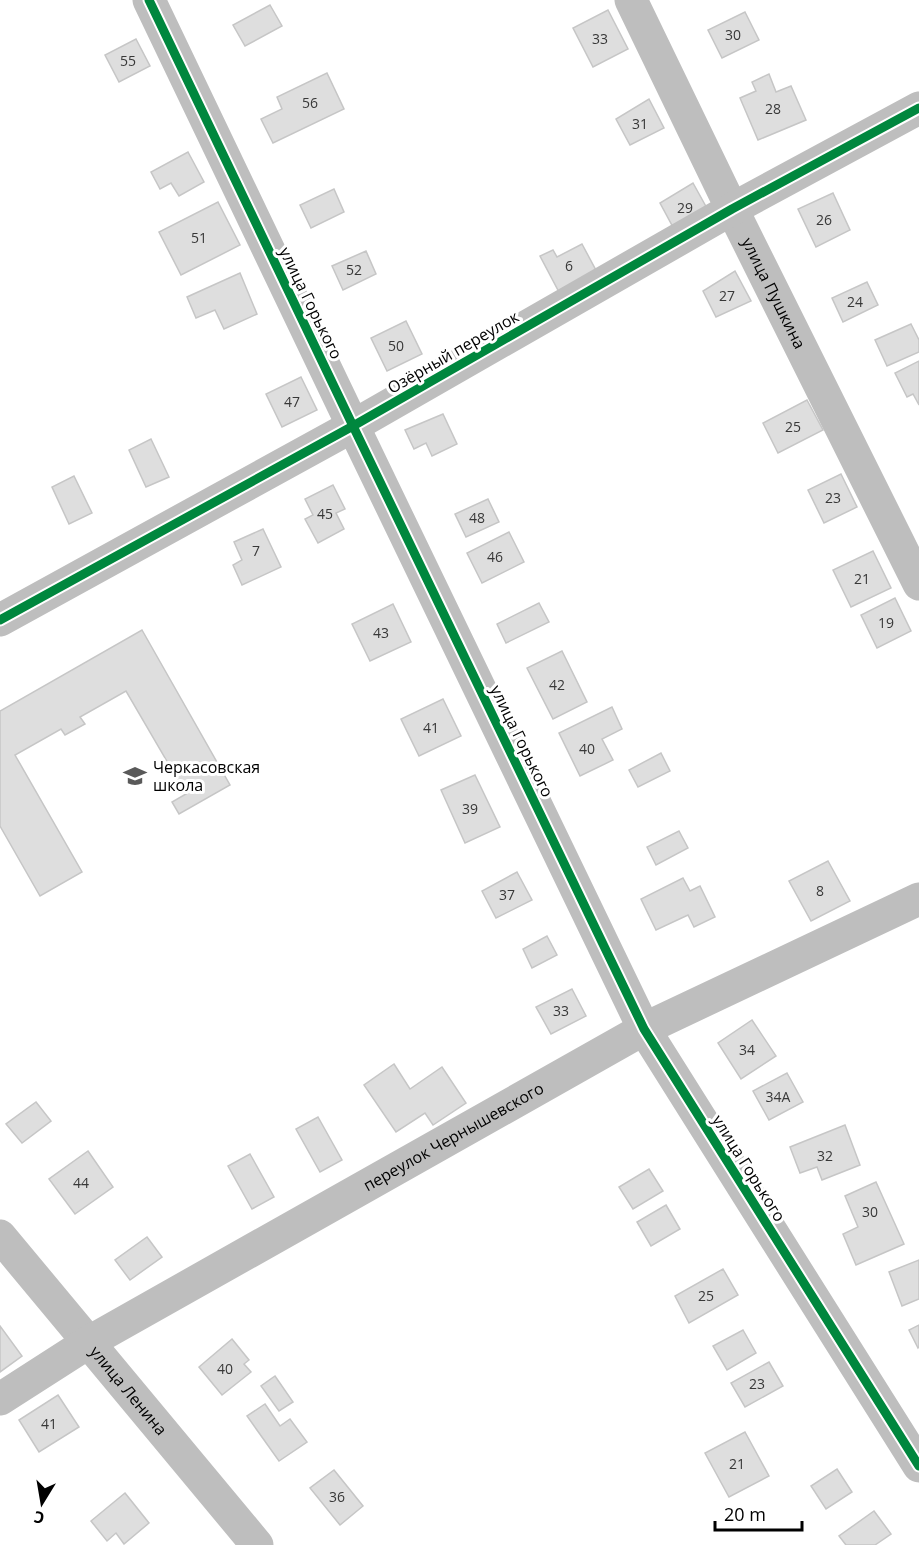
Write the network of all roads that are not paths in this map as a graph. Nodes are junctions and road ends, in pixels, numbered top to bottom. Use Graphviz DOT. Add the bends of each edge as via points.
graph roads {
  1 [pos="149,0"];
  2 [pos="631,0"];
  3 [pos="919,108"];
  4 [pos="732,209"];
  5 [pos="353,426"];
  6 [pos="919,584"];
  7 [pos="0,620"];
  8 [pos="919,899"];
  9 [pos="644,1029"];
  10 [pos="0,1236"];
  11 [pos="89,1342"];
  12 [pos="0,1400"];
  13 [pos="919,1466"];
  14 [pos="257,1545"];
  1 -- 5 [label="street, улица Горького"];
  2 -- 4 [label="street, улица Пушкина"];
  3 -- 4 [label="street, Озёрный переулок"];
  4 -- 5 [label="street, Озёрный переулок"];
  4 -- 6 [label="street, улица Пушкина"];
  5 -- 7 [label="street, Озёрный переулок"];
  5 -- 9 [label="street, улица Горького"];
  8 -- 9 [label="street, переулок Чернышевского"];
  9 -- 11 [label="street, переулок Чернышевского"];
  9 -- 13 [label="street, улица Горького"];
  10 -- 11 [label="street, улица Ленина"];
  11 -- 12 [label="street, переулок Чернышевского"];
  11 -- 14 [label="street, улица Ленина"];
}
